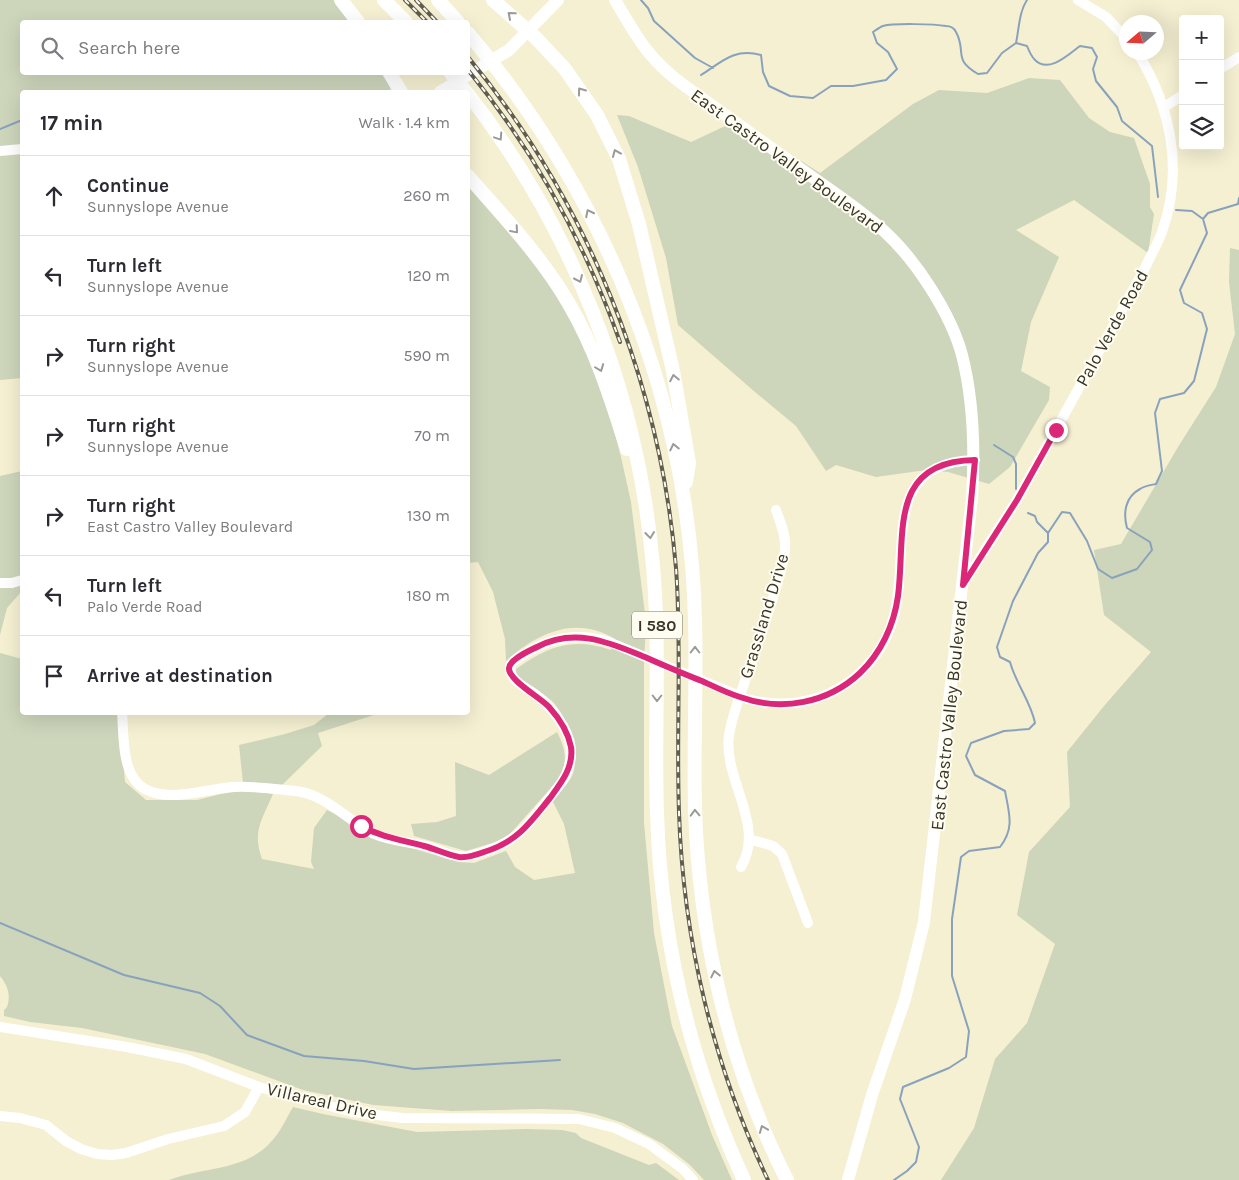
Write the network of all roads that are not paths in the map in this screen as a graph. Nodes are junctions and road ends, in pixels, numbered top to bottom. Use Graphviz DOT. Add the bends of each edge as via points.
graph roads {
  1 [pos="342,0"];
  2 [pos="384,0"];
  3 [pos="438,0"];
  4 [pos="493,0"];
  5 [pos="558,0"];
  6 [pos="616,0"];
  7 [pos="1078,0"];
  8 [pos="357,20"];
  9 [pos="404,20"];
  10 [pos="456,20"];
  11 [pos="528,31"];
  12 [pos="1119,31"];
  13 [pos="470,35"];
  14 [pos="1239,57"];
  15 [pos="1141,60"];
  16 [pos="1224,67"];
  17 [pos="470,74"];
  18 [pos="391,75"];
  19 [pos="452,75"];
  20 [pos="468,75"];
  21 [pos="400,90"];
  22 [pos="443,90"];
  23 [pos="464,90"];
  24 [pos="1179,97"];
  25 [pos="470,98"];
  26 [pos="1164,107"];
  27 [pos="20,148"];
  28 [pos="0,151"];
  29 [pos="470,178"];
  30 [pos="975,460"];
  31 [pos="684,495"];
  32 [pos="776,510"];
  33 [pos="647,514"];
  34 [pos="20,581"];
  35 [pos="0,583"];
  36 [pos="963,585"];
  37 [pos="739,697"];
  38 [pos="122,715"];
  39 [pos="749,839"];
  40 [pos="741,867"];
  41 [pos="808,923"];
  42 [pos="0,1027"];
  43 [pos="259,1087"];
  44 [pos="0,1116"];
  45 [pos="785,1177"];
  46 [pos="693,1180"];
  47 [pos="744,1180"];
  48 [pos="848,1180"];
  1 -- 8 [label="highway"];
  2 -- 9 [label="highway"];
  3 -- 10 [label="highway"];
  11 -- 4 [label="highway, one-way"];
  5 -- 11 [label="main road"];
  6 -- 30 [label="main road, East Castro Valley Boulevard" via="643,46 662,68 884,231 926,281 962,354 972,408"];
  7 -- 12 [label="street" via="1106,17"];
  11 -- 17 [label="main road" via="509,50"];
  31 -- 11 [label="highway, one-way" via="688,463 680,404 628,184 611,141 593,109 565,69"];
  31 -- 13 [label="highway, I 580, one-way" via="654,372 616,269 564,166 533,118"];
  14 -- 16 [label="street"];
  15 -- 26 [label="street, Palo Verde Road"];
  18 -- 21 [label="highway"];
  19 -- 23 [label="highway, I 580"];
  20 -- 22 [label="main road"];
  24 -- 26 [label="street"];
  25 -- 33 [label="highway, I 580, one-way" via="535,193 586,295 621,395"];
  26 -- 36 [label="street, Palo Verde Road" via="1173,163 1172,192 1162,232 1017,500"];
  27 -- 28 [label="street"];
  29 -- 33 [label="highway, one-way" via="544,266 579,321 605,380"];
  30 -- 36 [label="main road, East Castro Valley Boulevard"];
  30 -- 37 [label="street" via="942,465 926,474 913,490 903,517 894,616 881,647 860,673 834,691 804,702 769,704"];
  45 -- 31 [label="highway, I 580, one-way" via="754,1106 733,1043 704,913 695,810 695,608"];
  32 -- 37 [label="street, Grassland Drive" via="786,546 784,558"];
  33 -- 47 [label="highway, I 580, one-way" via="656,613 657,827 666,919 695,1052 718,1120"];
  34 -- 35 [label="street"];
  36 -- 48 [label="main road, East Castro Valley Boulevard" via="924,922 903,1005 869,1104"];
  37 -- 38 [label="street" via="613,644 591,638 558,639 537,647 515,660 510,666 510,674 536,694 560,720 571,748 570,764 563,780 513,840 491,850 460,857 376,834 329,804 297,791 234,787 181,794 145,789 130,772 126,760"];
  37 -- 39 [label="street, Grassland Drive" via="730,733 729,757 745,812"];
  39 -- 40 [label="street, Grassland Drive"];
  39 -- 41 [label="street" via="773,846 782,854"];
  42 -- 43 [label="street, Villareal Drive" via="127,1046 186,1059"];
  43 -- 44 [label="street" via="245,1112 224,1126 112,1155 82,1149 46,1125"];
  43 -- 46 [label="street, Villareal Drive" via="352,1112 402,1118 579,1118 615,1128 649,1144"];
}
